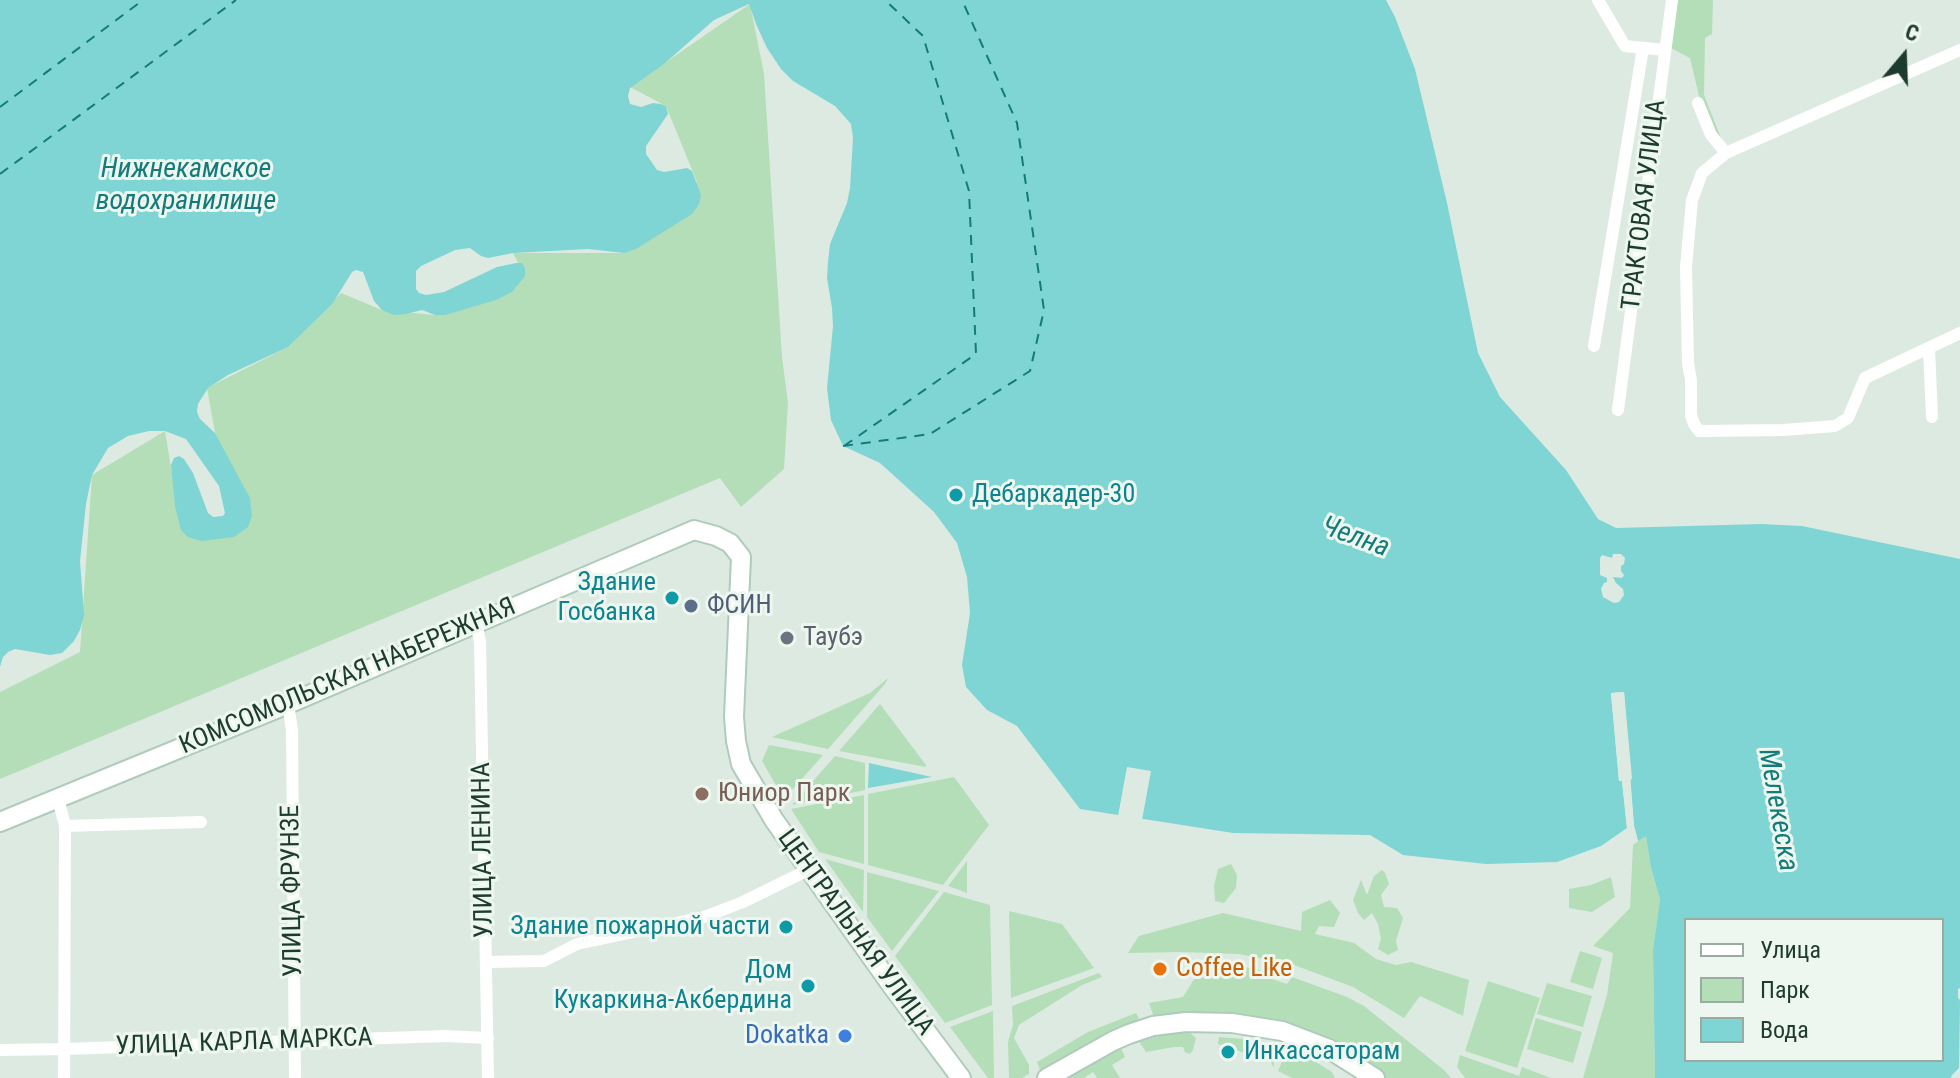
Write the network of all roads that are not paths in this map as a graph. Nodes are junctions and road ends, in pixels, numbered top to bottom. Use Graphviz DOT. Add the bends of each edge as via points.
graph roads {
  1 [pos="1598,0"];
  2 [pos="1672,0"];
  3 [pos="1643,48"];
  4 [pos="1665,50"];
  5 [pos="1960,50"];
  6 [pos="1698,103"];
  7 [pos="1726,153"];
  8 [pos="1960,333"];
  9 [pos="1594,346"];
  10 [pos="1929,348"];
  11 [pos="1618,410"];
  12 [pos="1932,417"];
  13 [pos="694,530"];
  14 [pos="476,623"];
  15 [pos="288,704"];
  16 [pos="58,798"];
  17 [pos="0,822"];
  18 [pos="201,822"];
  19 [pos="65,826"];
  20 [pos="810,869"];
  21 [pos="486,962"];
  22 [pos="488,1038"];
  23 [pos="295,1041"];
  24 [pos="64,1049"];
  25 [pos="0,1050"];
  26 [pos="64,1078"];
  27 [pos="295,1078"];
  28 [pos="488,1078"];
  29 [pos="961,1078"];
  30 [pos="1047,1078"];
  31 [pos="1375,1078"];
  1 -- 3 [label="street" via="1625,46"];
  2 -- 4 [label="street, ТРАКТОВАЯ УЛИЦА"];
  3 -- 4 [label="street"];
  3 -- 9 [label="street"];
  4 -- 11 [label="street, ТРАКТОВАЯ УЛИЦА"];
  5 -- 7 [label="street"];
  6 -- 7 [label="street" via="1711,135"];
  7 -- 10 [label="street" via="1702,173 1692,200 1686,267 1688,363 1691,415 1699,431 1835,426 1848,418 1865,378"];
  8 -- 10 [label="street"];
  10 -- 12 [label="street"];
  13 -- 14 [label="street, КОМСОМОЛЬСКАЯ НАБЕРЕЖНАЯ"];
  13 -- 20 [label="street, ЦЕНТРАЛЬНАЯ УЛИЦА" via="730,543 741,557 734,717 739,759"];
  14 -- 15 [label="street, КОМСОМОЛЬСКАЯ НАБЕРЕЖНАЯ"];
  14 -- 21 [label="street, УЛИЦА ЛЕНИНА"];
  15 -- 16 [label="street, КОМСОМОЛЬСКАЯ НАБЕРЕЖНАЯ"];
  15 -- 23 [label="street, УЛИЦА ФРУНЗЕ"];
  16 -- 17 [label="street, КОМСОМОЛЬСКАЯ НАБЕРЕЖНАЯ"];
  16 -- 19 [label="street"];
  18 -- 19 [label="street"];
  19 -- 24 [label="street"];
  20 -- 21 [label="street" via="704,917 577,944 544,961"];
  20 -- 29 [label="street, ЦЕНТРАЛЬНАЯ УЛИЦА"];
  21 -- 22 [label="street, УЛИЦА ЛЕНИНА"];
  22 -- 23 [label="street, УЛИЦА КАРЛА МАРКСА"];
  22 -- 28 [label="street, УЛИЦА ЛЕНИНА"];
  23 -- 24 [label="street, УЛИЦА КАРЛА МАРКСА"];
  23 -- 27 [label="street, УЛИЦА ФРУНЗЕ"];
  24 -- 25 [label="street, УЛИЦА КАРЛА МАРКСА"];
  24 -- 26 [label="street"];
  30 -- 31 [label="street" via="1129,1034 1186,1022 1282,1031 1329,1049"];
}
